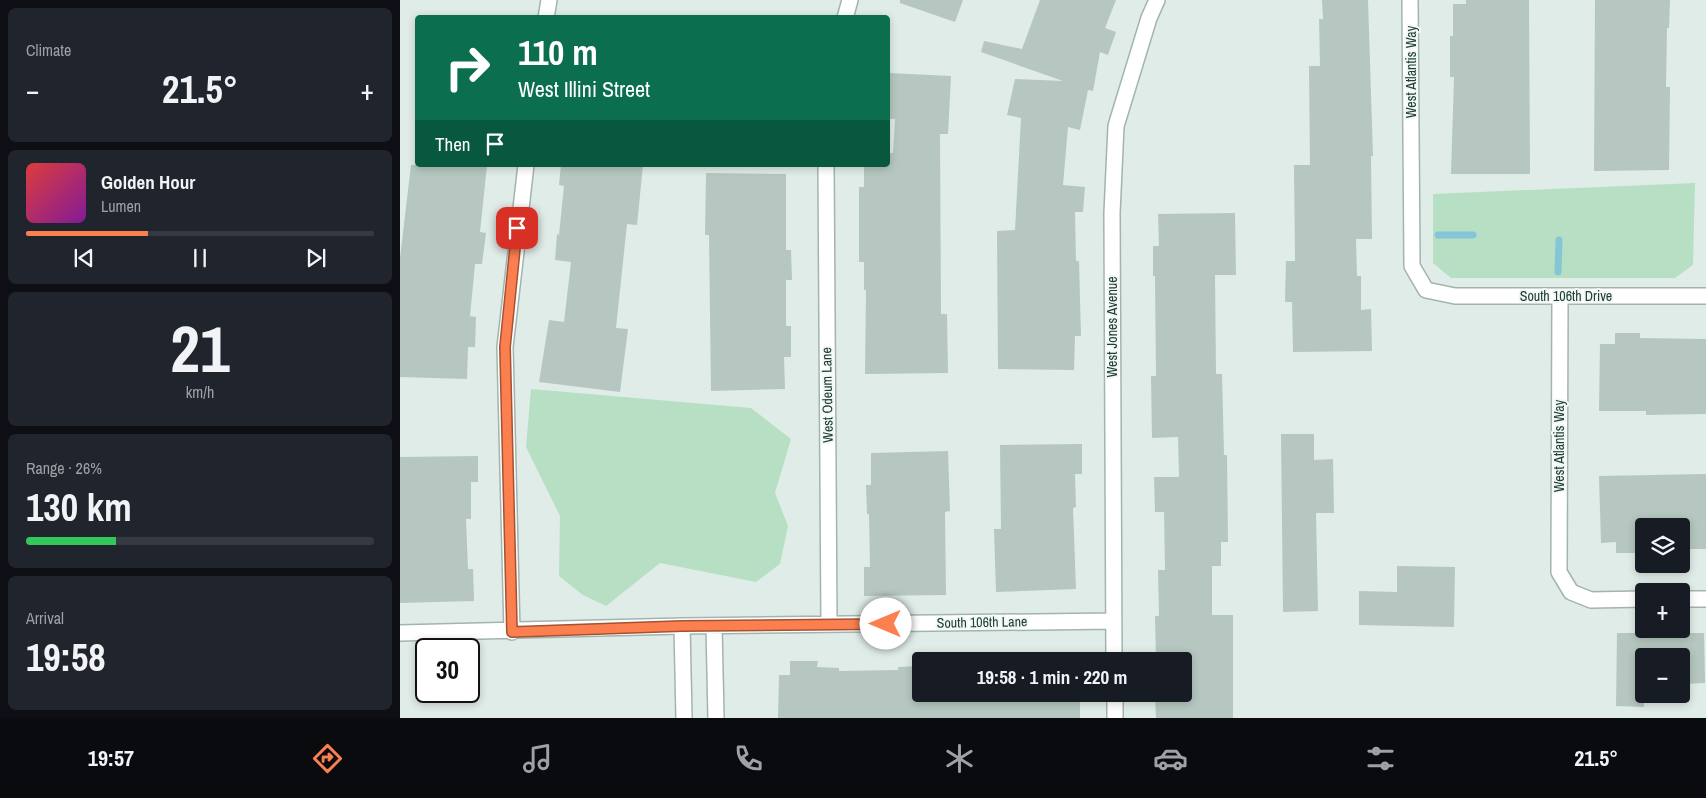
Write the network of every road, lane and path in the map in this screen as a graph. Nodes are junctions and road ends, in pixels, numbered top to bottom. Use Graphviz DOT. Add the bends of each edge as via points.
graph roads {
  1 [pos="548,0"];
  2 [pos="850,0"];
  3 [pos="1158,0"];
  4 [pos="1410,0"];
  5 [pos="546,15"];
  6 [pos="846,15"];
  7 [pos="526,167"];
  8 [pos="826,167"];
  9 [pos="1426,290"];
  10 [pos="1706,296"];
  11 [pos="1560,297"];
  12 [pos="1690,599"];
  13 [pos="1706,599"];
  14 [pos="1635,600"];
  15 [pos="1114,621"];
  16 [pos="829,624"];
  17 [pos="682,626"];
  18 [pos="714,626"];
  19 [pos="512,632"];
  20 [pos="400,634"];
  21 [pos="1114,652"];
  22 [pos="1115,702"];
  23 [pos="684,718"];
  24 [pos="716,718"];
  25 [pos="1115,718"];
  1 -- 5 [label="street"];
  2 -- 6 [label="street"];
  3 -- 15 [label="street, West Jones Avenue" via="1149,18 1116,126 1112,212"];
  4 -- 9 [label="street, West Atlantis Way" via="1412,266"];
  7 -- 19 [label="street" via="505,347"];
  8 -- 16 [label="street, West Odeum Lane"];
  9 -- 11 [label="street, South 106th Drive" via="1455,296"];
  10 -- 11 [label="street, South 106th Drive"];
  11 -- 14 [label="street, West Atlantis Way" via="1559,572 1571,592 1591,600"];
  12 -- 13 [label="street"];
  15 -- 16 [label="street, South 106th Lane"];
  15 -- 21 [label="street, West Jones Avenue"];
  16 -- 18 [label="street, South 106th Lane"];
  17 -- 18 [label="street, South 106th Lane"];
  17 -- 19 [label="street, South 106th Lane"];
  17 -- 23 [label="street"];
  18 -- 24 [label="street"];
  19 -- 20 [label="street, South 106th Lane"];
  22 -- 25 [label="street"];
}
